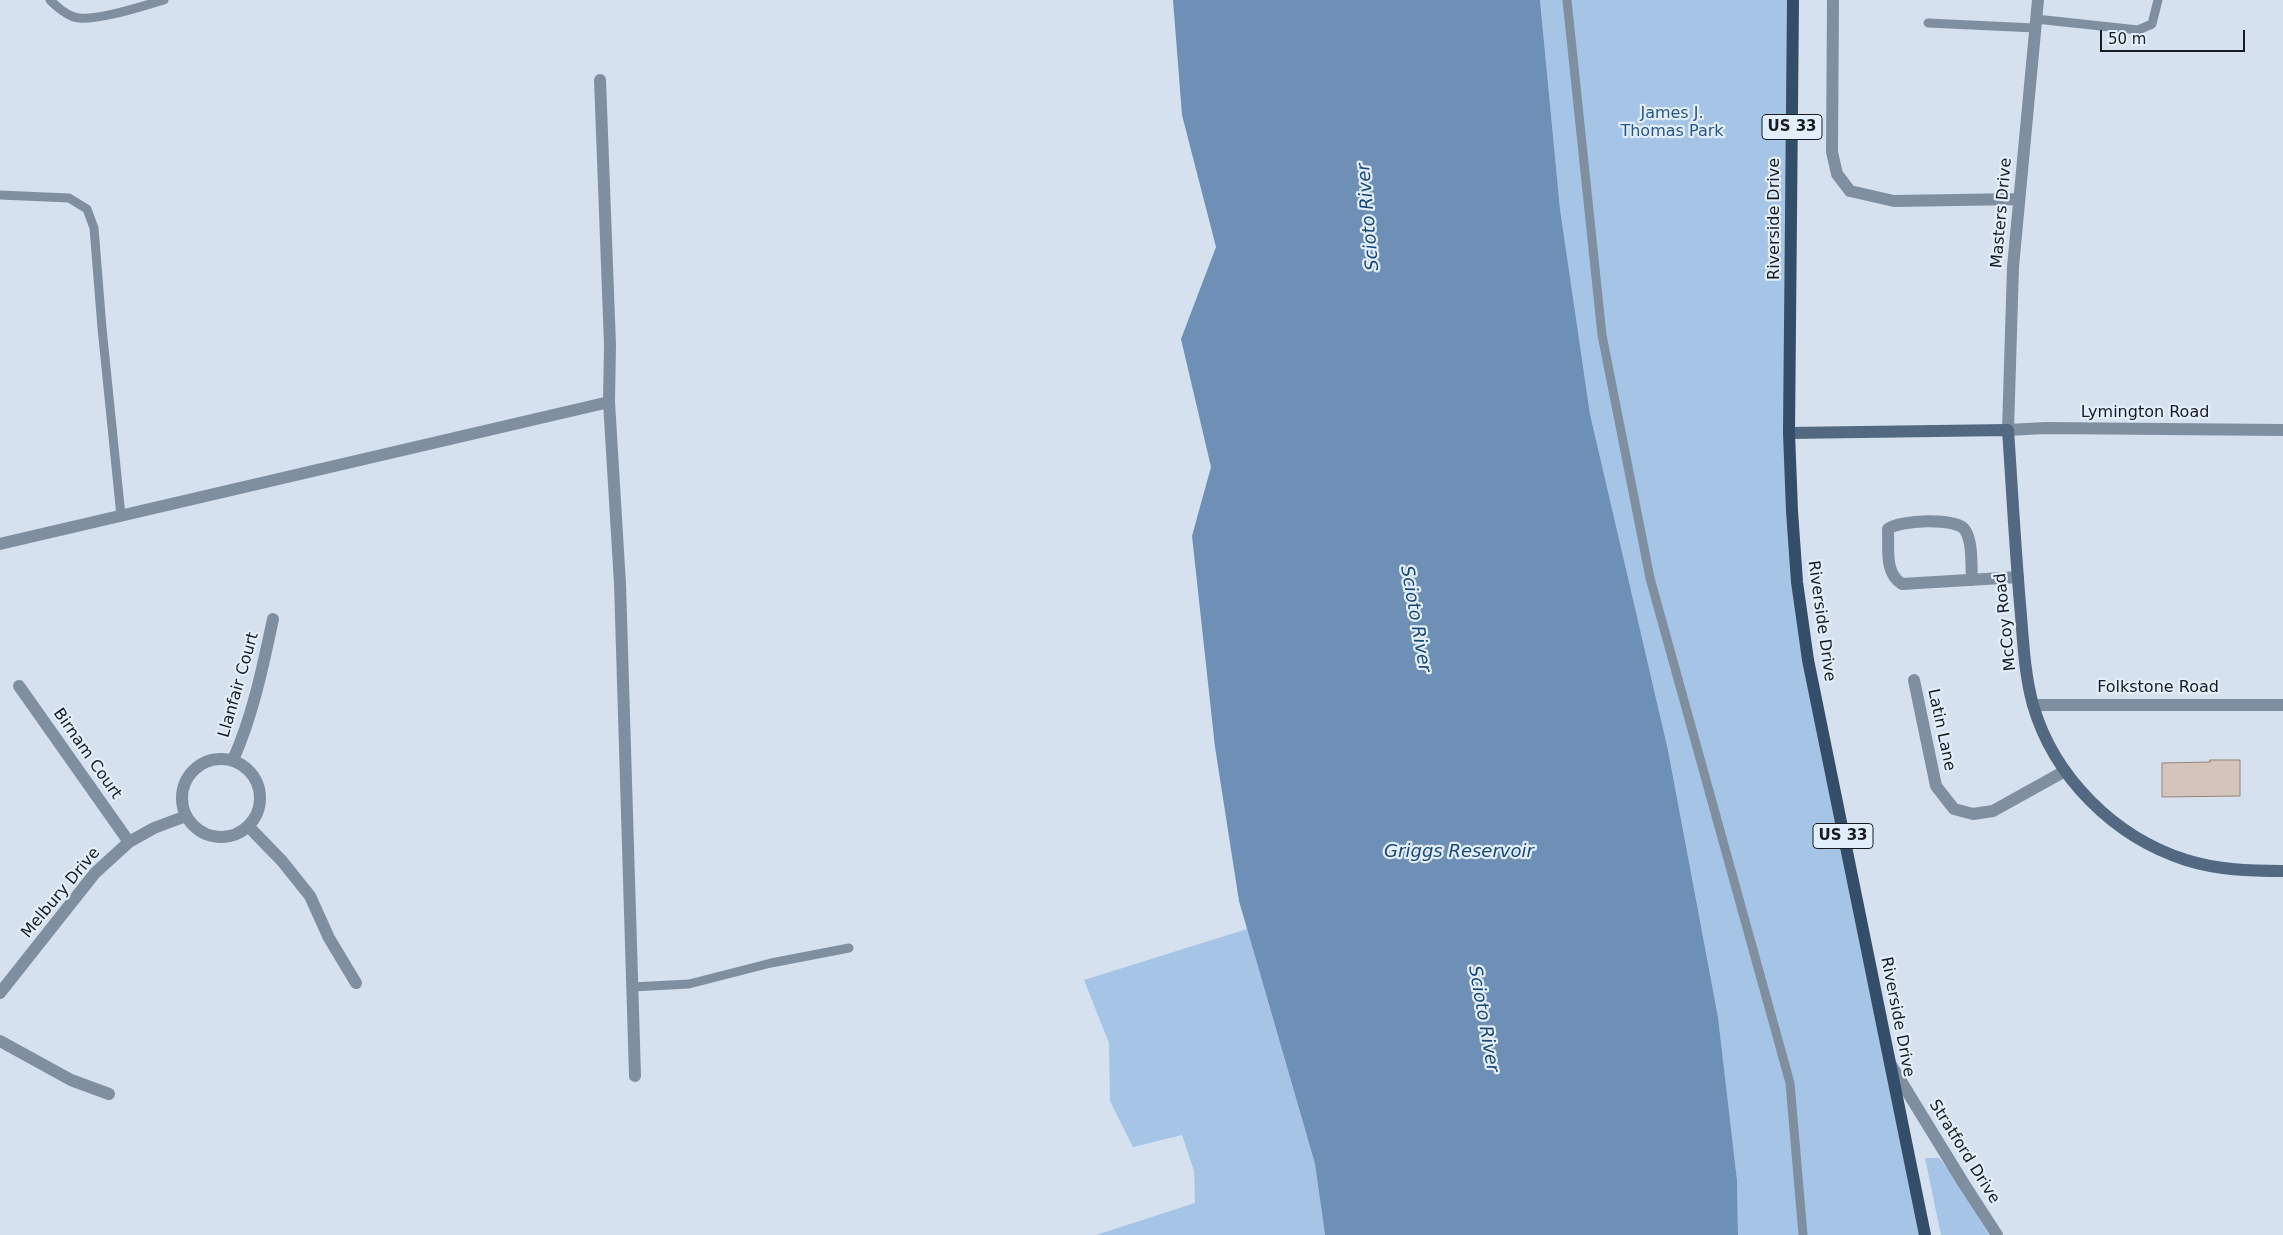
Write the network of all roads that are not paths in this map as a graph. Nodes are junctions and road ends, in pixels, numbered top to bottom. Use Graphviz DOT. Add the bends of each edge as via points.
graph roads {
  1 [pos="50,0"];
  2 [pos="164,0"];
  3 [pos="1567,0"];
  4 [pos="1793,0"];
  5 [pos="1833,0"];
  6 [pos="2038,0"];
  7 [pos="2158,0"];
  8 [pos="1928,23"];
  9 [pos="2036,23"];
  10 [pos="600,80"];
  11 [pos="0,195"];
  12 [pos="2019,199"];
  13 [pos="609,402"];
  14 [pos="2008,430"];
  15 [pos="2283,430"];
  16 [pos="1789,433"];
  17 [pos="121,516"];
  18 [pos="0,544"];
  19 [pos="2018,577"];
  20 [pos="1972,580"];
  21 [pos="273,619"];
  22 [pos="1914,680"];
  23 [pos="19,686"];
  24 [pos="2033,704"];
  25 [pos="2283,705"];
  26 [pos="233,760"];
  27 [pos="2065,771"];
  28 [pos="186,816"];
  29 [pos="248,826"];
  30 [pos="128,842"];
  31 [pos="2283,871"];
  32 [pos="849,948"];
  33 [pos="356,983"];
  34 [pos="632,987"];
  35 [pos="1,988"];
  36 [pos="0,1041"];
  37 [pos="1889,1061"];
  38 [pos="635,1076"];
  39 [pos="109,1094"];
  40 [pos="1803,1235"];
  41 [pos="1925,1235"];
  42 [pos="1997,1235"];
  1 -- 2 [label="lane" via="62,11 78,18 96,17"];
  3 -- 40 [label="lane" via="1602,335 1650,578 1790,1082"];
  4 -- 16 [label="main road, Riverside Drive / US 33"];
  5 -- 12 [label="street" via="1832,152 1837,174 1850,192 1894,201"];
  6 -- 9 [label="street, Masters Drive"];
  7 -- 9 [label="lane" via="2152,24 2138,30"];
  8 -- 9 [label="lane"];
  9 -- 12 [label="street, Masters Drive"];
  10 -- 13 [label="street" via="610,345"];
  11 -- 17 [label="lane" via="69,198 87,210 91,219"];
  12 -- 14 [label="street, Masters Drive" via="2013,267"];
  13 -- 17 [label="street"];
  13 -- 34 [label="street" via="620,593"];
  14 -- 15 [label="street, Lymington Road"];
  14 -- 16 [label="main road"];
  14 -- 19 [label="main road, McCoy Road"];
  16 -- 37 [label="main road, Riverside Drive / US 33" via="1797,582 1808,660"];
  17 -- 18 [label="street"];
  19 -- 20 [label="street"];
  19 -- 24 [label="main road, McCoy Road" via="2024,655"];
  20 -- 20 [label="street" via="1902,584 1894,579 1890,570 1888,529 1907,523 1960,524 1966,531"];
  21 -- 26 [label="street, Llanfair Court" via="259,683"];
  22 -- 27 [label="street, Latin Lane" via="1936,786 1954,809 1973,814 1993,811"];
  23 -- 30 [label="street, Birnam Court"];
  24 -- 25 [label="street, Folkstone Road"];
  24 -- 27 [label="main road, McCoy Road" via="2047,740"];
  26 -- 28 [label="street" via="210,760 191,773 182,793"];
  26 -- 29 [label="street" via="252,773 258,783 260,806"];
  27 -- 31 [label="main road, McCoy Road" via="2100,811 2128,832 2164,852 2214,867"];
  28 -- 29 [label="street" via="203,833 215,836 227,837"];
  28 -- 30 [label="street, Melbury Drive"];
  29 -- 33 [label="street" via="310,896"];
  30 -- 35 [label="street, Melbury Drive" via="96,873"];
  32 -- 34 [label="lane" via="689,984"];
  34 -- 38 [label="street"];
  36 -- 39 [label="street" via="71,1080"];
  37 -- 41 [label="main road, Riverside Drive / US 33"];
  37 -- 42 [label="street, Stratford Drive"];
}
